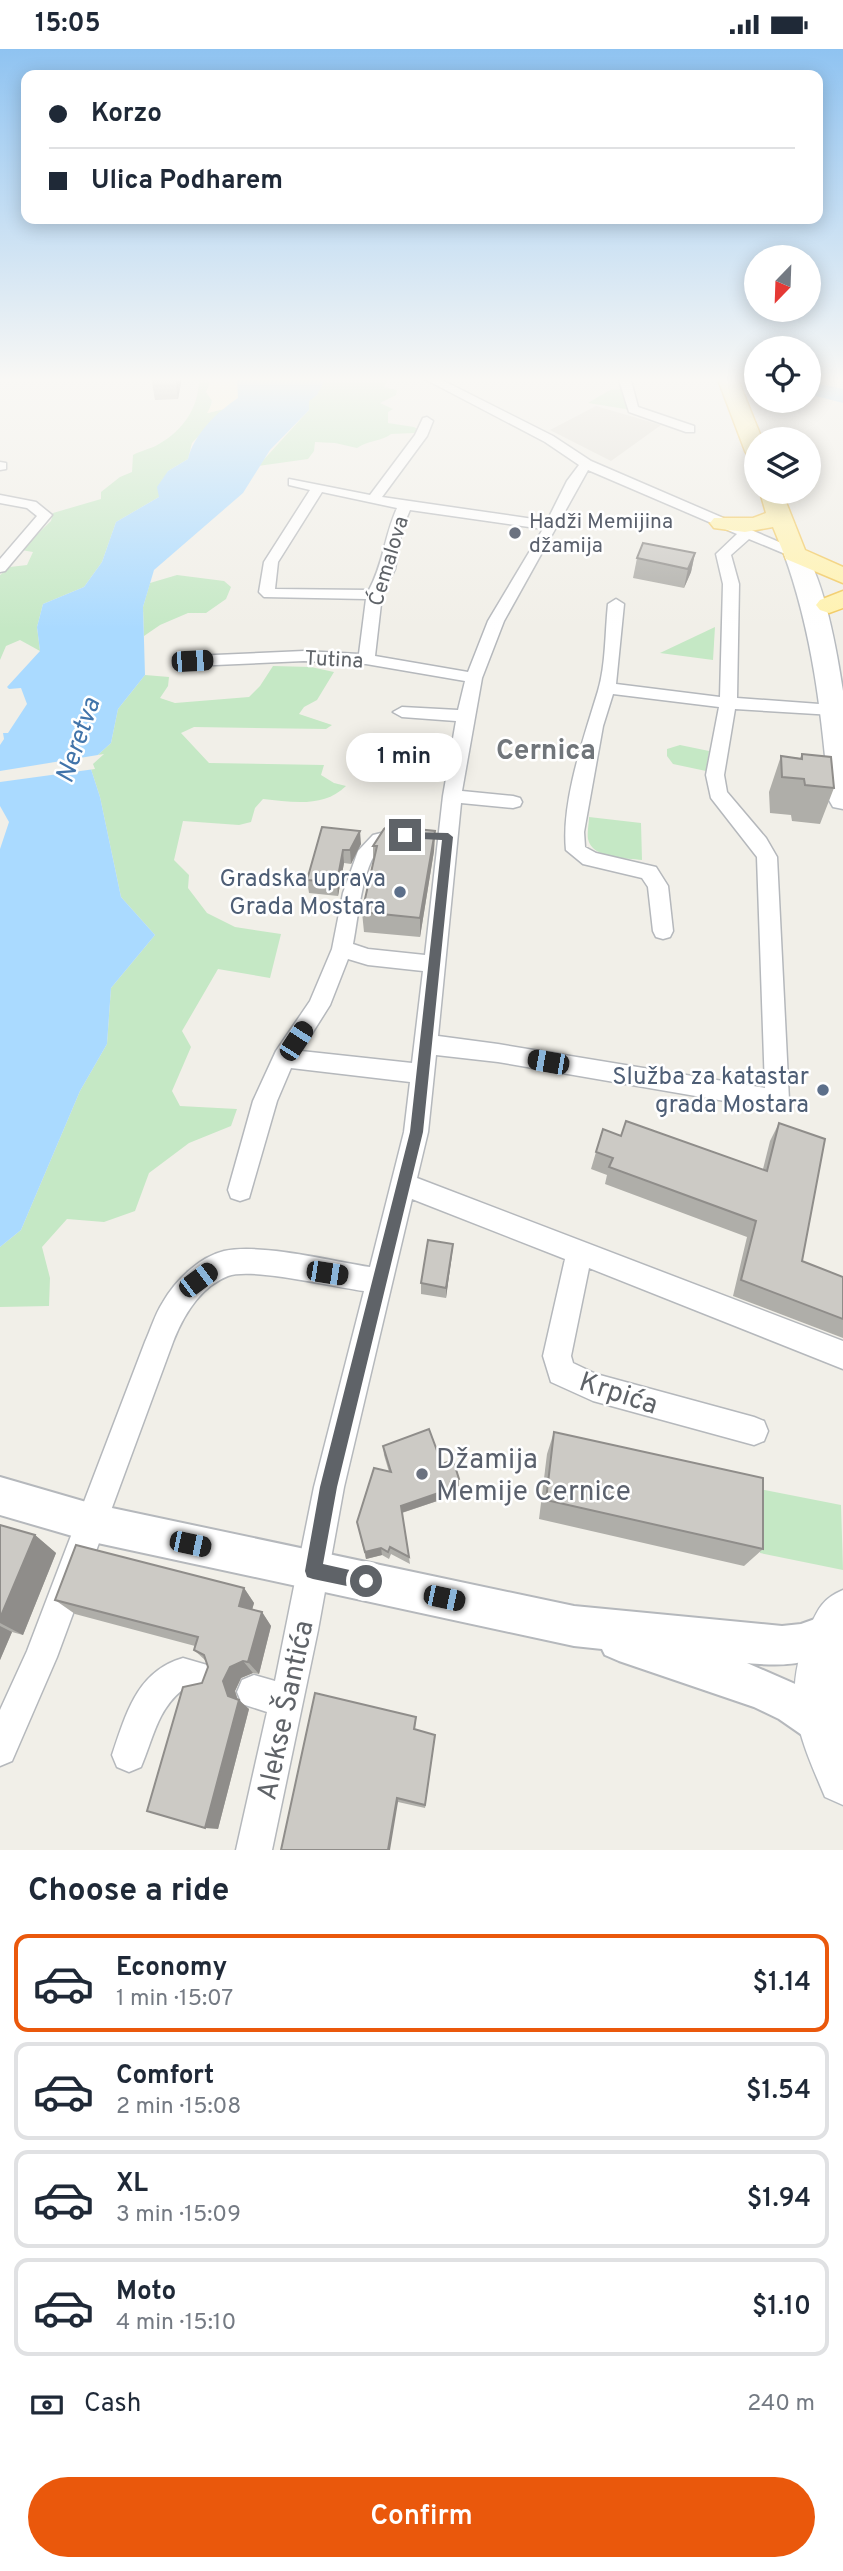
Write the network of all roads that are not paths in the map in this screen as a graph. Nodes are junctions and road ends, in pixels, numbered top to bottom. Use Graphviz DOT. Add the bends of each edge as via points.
graph roads {
  1 [pos="402,461"];
  2 [pos="582,461"];
  3 [pos="294,482"];
  4 [pos="318,488"];
  5 [pos="0,499"];
  6 [pos="373,500"];
  7 [pos="406,504"];
  8 [pos="777,504"];
  9 [pos="781,504"];
  10 [pos="722,523"];
  11 [pos="552,526"];
  12 [pos="746,534"];
  13 [pos="805,558"];
  14 [pos="0,568"];
  15 [pos="843,576"];
  16 [pos="374,595"];
  17 [pos="836,602"];
  18 [pos="616,604"];
  19 [pos="366,659"];
  20 [pos="192,661"];
  21 [pos="843,666"];
  22 [pos="474,678"];
  23 [pos="607,688"];
  24 [pos="729,703"];
  25 [pos="832,710"];
  26 [pos="402,712"];
  27 [pos="465,716"];
  28 [pos="452,796"];
  29 [pos="843,800"];
  30 [pos="513,802"];
  31 [pos="448,837"];
  32 [pos="663,931"];
  33 [pos="342,949"];
  34 [pos="435,964"];
  35 [pos="425,1044"];
  36 [pos="284,1058"];
  37 [pos="422,1074"];
  38 [pos="404,1184"];
  39 [pos="240,1190"];
  40 [pos="579,1252"];
  41 [pos="380,1281"];
  42 [pos="843,1355"];
  43 [pos="754,1431"];
  44 [pos="0,1496"];
  45 [pos="93,1523"];
  46 [pos="313,1571"];
  47 [pos="838,1623"];
  48 [pos="574,1626"];
  49 [pos="202,1679"];
  50 [pos="254,1692"];
  51 [pos="286,1700"];
  52 [pos="832,1728"];
  53 [pos="0,1749"];
  54 [pos="129,1755"];
  55 [pos="843,1779"];
  56 [pos="254,1850"];
  1 -- 6 [label="street"];
  2 -- 10 [label="street"];
  2 -- 11 [label="street, Alekse Šantića"];
  3 -- 4 [label="street"];
  4 -- 6 [label="street"];
  4 -- 16 [label="street" via="271,562 267,592"];
  5 -- 14 [label="street" via="31,505 45,515"];
  6 -- 7 [label="street"];
  7 -- 11 [label="street"];
  7 -- 16 [label="street, Ćemalova" via="395,529 388,569"];
  8 -- 10 [label="main road" via="772,520 757,525"];
  9 -- 13 [label="main road"];
  10 -- 12 [label="street"];
  11 -- 22 [label="street, Alekse Šantića" via="496,621"];
  12 -- 13 [label="street"];
  12 -- 24 [label="street" via="723,554 731,584"];
  13 -- 15 [label="main road"];
  13 -- 17 [label="main road"];
  13 -- 25 [label="main road"];
  16 -- 19 [label="street, Ćemalova"];
  17 -- 21 [label="main road"];
  18 -- 23 [label="street"];
  19 -- 20 [label="street, Tutina" via="304,656"];
  19 -- 22 [label="street, Tutina"];
  22 -- 27 [label="street, Alekse Šantića"];
  23 -- 24 [label="street"];
  23 -- 32 [label="street" via="594,726 574,832 576,850 590,859 649,872 658,887"];
  24 -- 25 [label="street"];
  24 -- 35 [label="street" via="715,775 718,794 767,857 777,1100"];
  25 -- 29 [label="main road"];
  26 -- 27 [label="street"];
  27 -- 28 [label="street, Alekse Šantića"];
  28 -- 30 [label="street"];
  28 -- 31 [label="street, Alekse Šantića"];
  31 -- 33 [label="street" via="386,837 372,844 362,860"];
  31 -- 34 [label="street, Alekse Šantića"];
  33 -- 34 [label="street" via="368,957"];
  33 -- 36 [label="street" via="320,1005"];
  34 -- 35 [label="street, Alekse Šantića"];
  35 -- 37 [label="street, Alekse Šantića"];
  36 -- 37 [label="street"];
  36 -- 39 [label="street" via="265,1101"];
  37 -- 38 [label="street, Alekse Šantića"];
  38 -- 40 [label="street"];
  38 -- 41 [label="street, Alekse Šantića"];
  40 -- 42 [label="street"];
  40 -- 43 [label="street, Krpića" via="557,1356 561,1371 593,1387"];
  41 -- 45 [label="street" via="249,1261 224,1264 198,1280 171,1313"];
  41 -- 46 [label="street, Alekse Šantića" via="328,1487"];
  44 -- 45 [label="street"];
  45 -- 46 [label="street"];
  45 -- 53 [label="street"];
  46 -- 48 [label="street"];
  46 -- 51 [label="street, Alekse Šantića"];
  47 -- 48 [label="street" via="801,1644 782,1646"];
  47 -- 52 [label="main road" via="822,1651 818,1669"];
  48 -- 52 [label="street" via="758,1688 806,1709"];
  49 -- 54 [label="street" via="183,1674 166,1683 139,1724"];
  50 -- 51 [label="street"];
  51 -- 56 [label="street, Alekse Šantića"];
  52 -- 55 [label="main road"];
}
